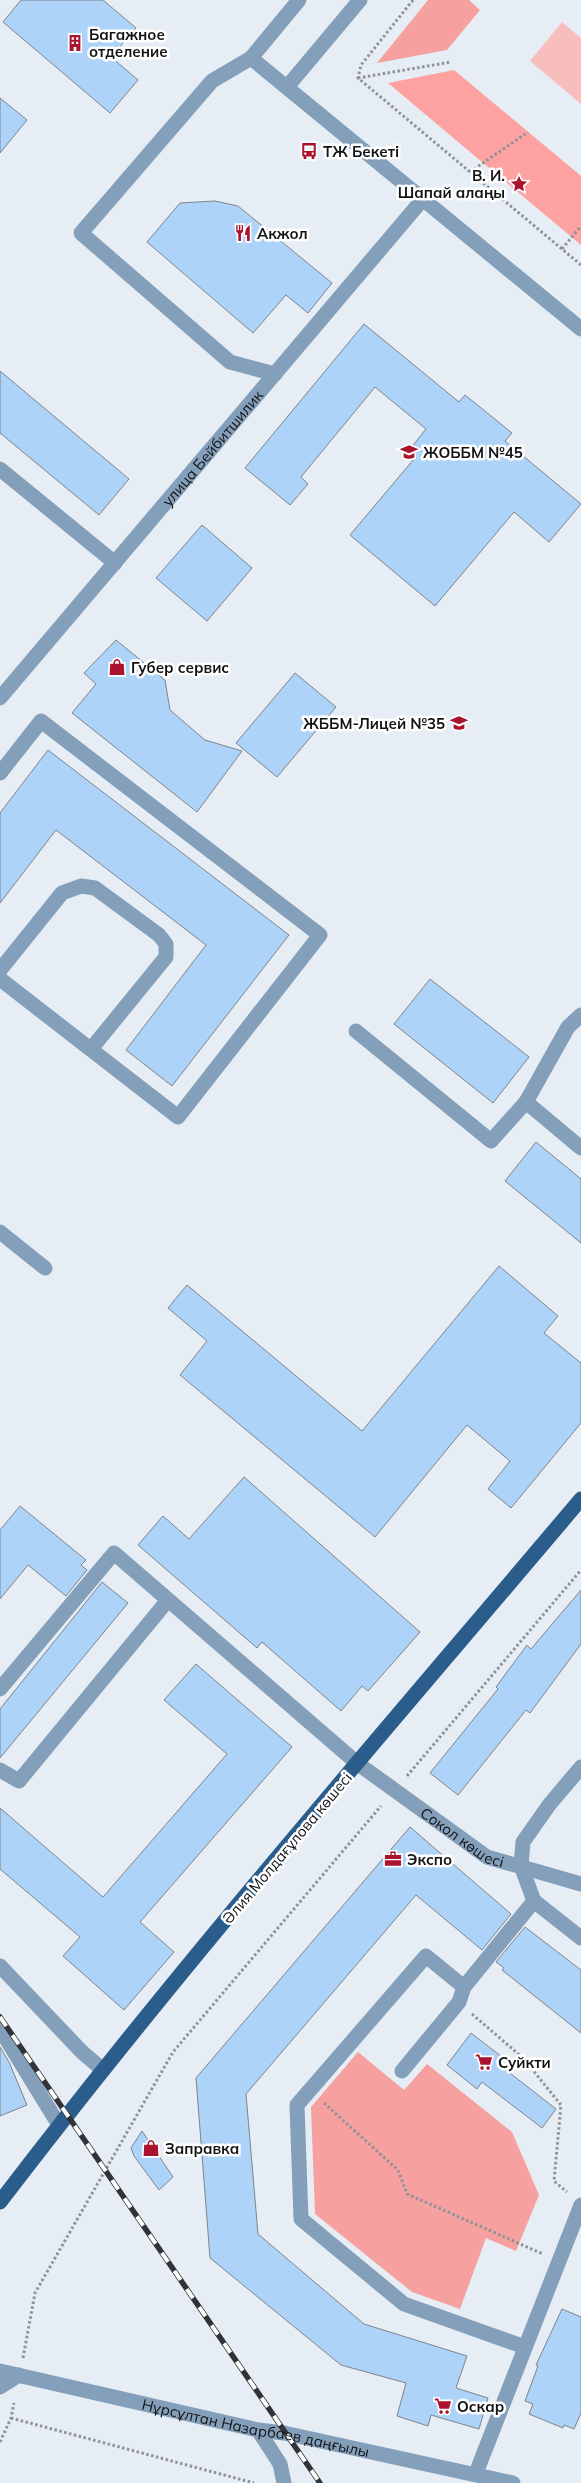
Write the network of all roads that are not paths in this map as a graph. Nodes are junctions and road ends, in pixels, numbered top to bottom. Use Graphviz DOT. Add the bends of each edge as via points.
graph roads {
  1 [pos="300,0"];
  2 [pos="360,0"];
  3 [pos="251,58"];
  4 [pos="287,88"];
  5 [pos="423,199"];
  6 [pos="581,329"];
  7 [pos="275,374"];
  8 [pos="0,469"];
  9 [pos="115,563"];
  10 [pos="3,687"];
  11 [pos="0,773"];
  12 [pos="0,970"];
  13 [pos="0,979"];
  14 [pos="581,1015"];
  15 [pos="356,1031"];
  16 [pos="91,1049"];
  17 [pos="526,1102"];
  18 [pos="581,1148"];
  19 [pos="0,1232"];
  20 [pos="45,1268"];
  21 [pos="581,1499"];
  22 [pos="168,1600"];
  23 [pos="0,1689"];
  24 [pos="357,1763"];
  25 [pos="581,1767"];
  26 [pos="0,1770"];
  27 [pos="521,1866"];
  28 [pos="581,1884"];
  29 [pos="534,1901"];
  30 [pos="581,1938"];
  31 [pos="0,1966"];
  32 [pos="464,1987"];
  33 [pos="0,2029"];
  34 [pos="103,2070"];
  35 [pos="402,2071"];
  36 [pos="59,2125"];
  37 [pos="0,2202"];
  38 [pos="578,2202"];
  39 [pos="525,2347"];
  40 [pos="0,2371"];
  41 [pos="19,2375"];
  42 [pos="0,2387"];
  43 [pos="258,2430"];
  44 [pos="280,2464"];
  45 [pos="476,2474"];
  46 [pos="284,2483"];
  47 [pos="297,2483"];
  48 [pos="512,2483"];
  1 -- 3 [label="street"];
  2 -- 4 [label="street"];
  3 -- 4 [label="street"];
  3 -- 7 [label="street" via="212,81 81,233 230,362"];
  4 -- 5 [label="street"];
  5 -- 6 [label="street"];
  5 -- 7 [label="street, улица Бейбитшилик"];
  7 -- 9 [label="street, улица Бейбитшилик"];
  8 -- 9 [label="street"];
  9 -- 10 [label="street, улица Бейбитшилик"];
  11 -- 16 [label="street" via="41,720 320,935 178,1117"];
  12 -- 16 [label="street" via="62,893 81,886 95,888 159,935 166,944 166,957"];
  13 -- 16 [label="street"];
  14 -- 17 [label="street" via="568,1027"];
  15 -- 17 [label="street" via="491,1141"];
  17 -- 18 [label="street"];
  19 -- 20 [label="street"];
  21 -- 24 [label="main road, Әлия Молдағұлова көшесі"];
  22 -- 23 [label="street, Сокол көшесі" via="114,1553"];
  22 -- 24 [label="street, Сокол көшесі"];
  22 -- 26 [label="street" via="19,1782"];
  24 -- 27 [label="street, Сокол көшесі" via="487,1857"];
  24 -- 34 [label="main road, Әлия Молдағұлова көшесі"];
  25 -- 27 [label="street" via="523,1842"];
  27 -- 28 [label="street, Сокол көшесі"];
  27 -- 29 [label="street"];
  29 -- 30 [label="street"];
  29 -- 32 [label="street"];
  31 -- 34 [label="street"];
  32 -- 35 [label="street" via="458,2002"];
  32 -- 39 [label="street" via="426,1956 297,2105 300,2219 404,2304"];
  33 -- 36 [label="street"];
  34 -- 36 [label="main road, Әлия Молдағұлова көшесі"];
  36 -- 37 [label="main road, Әлия Молдағұлова көшесі"];
  38 -- 39 [label="street"];
  39 -- 45 [label="street"];
  40 -- 41 [label="street, Нұрсұлтан Назарбаев даңғылы"];
  41 -- 42 [label="street"];
  41 -- 43 [label="street, Нұрсұлтан Назарбаев даңғылы"];
  43 -- 44 [label="street"];
  43 -- 45 [label="street, Нұрсұлтан Назарбаев даңғылы"];
  44 -- 46 [label="street"];
  44 -- 47 [label="street"];
  45 -- 48 [label="street, Нұрсұлтан Назарбаев даңғылы"];
}
